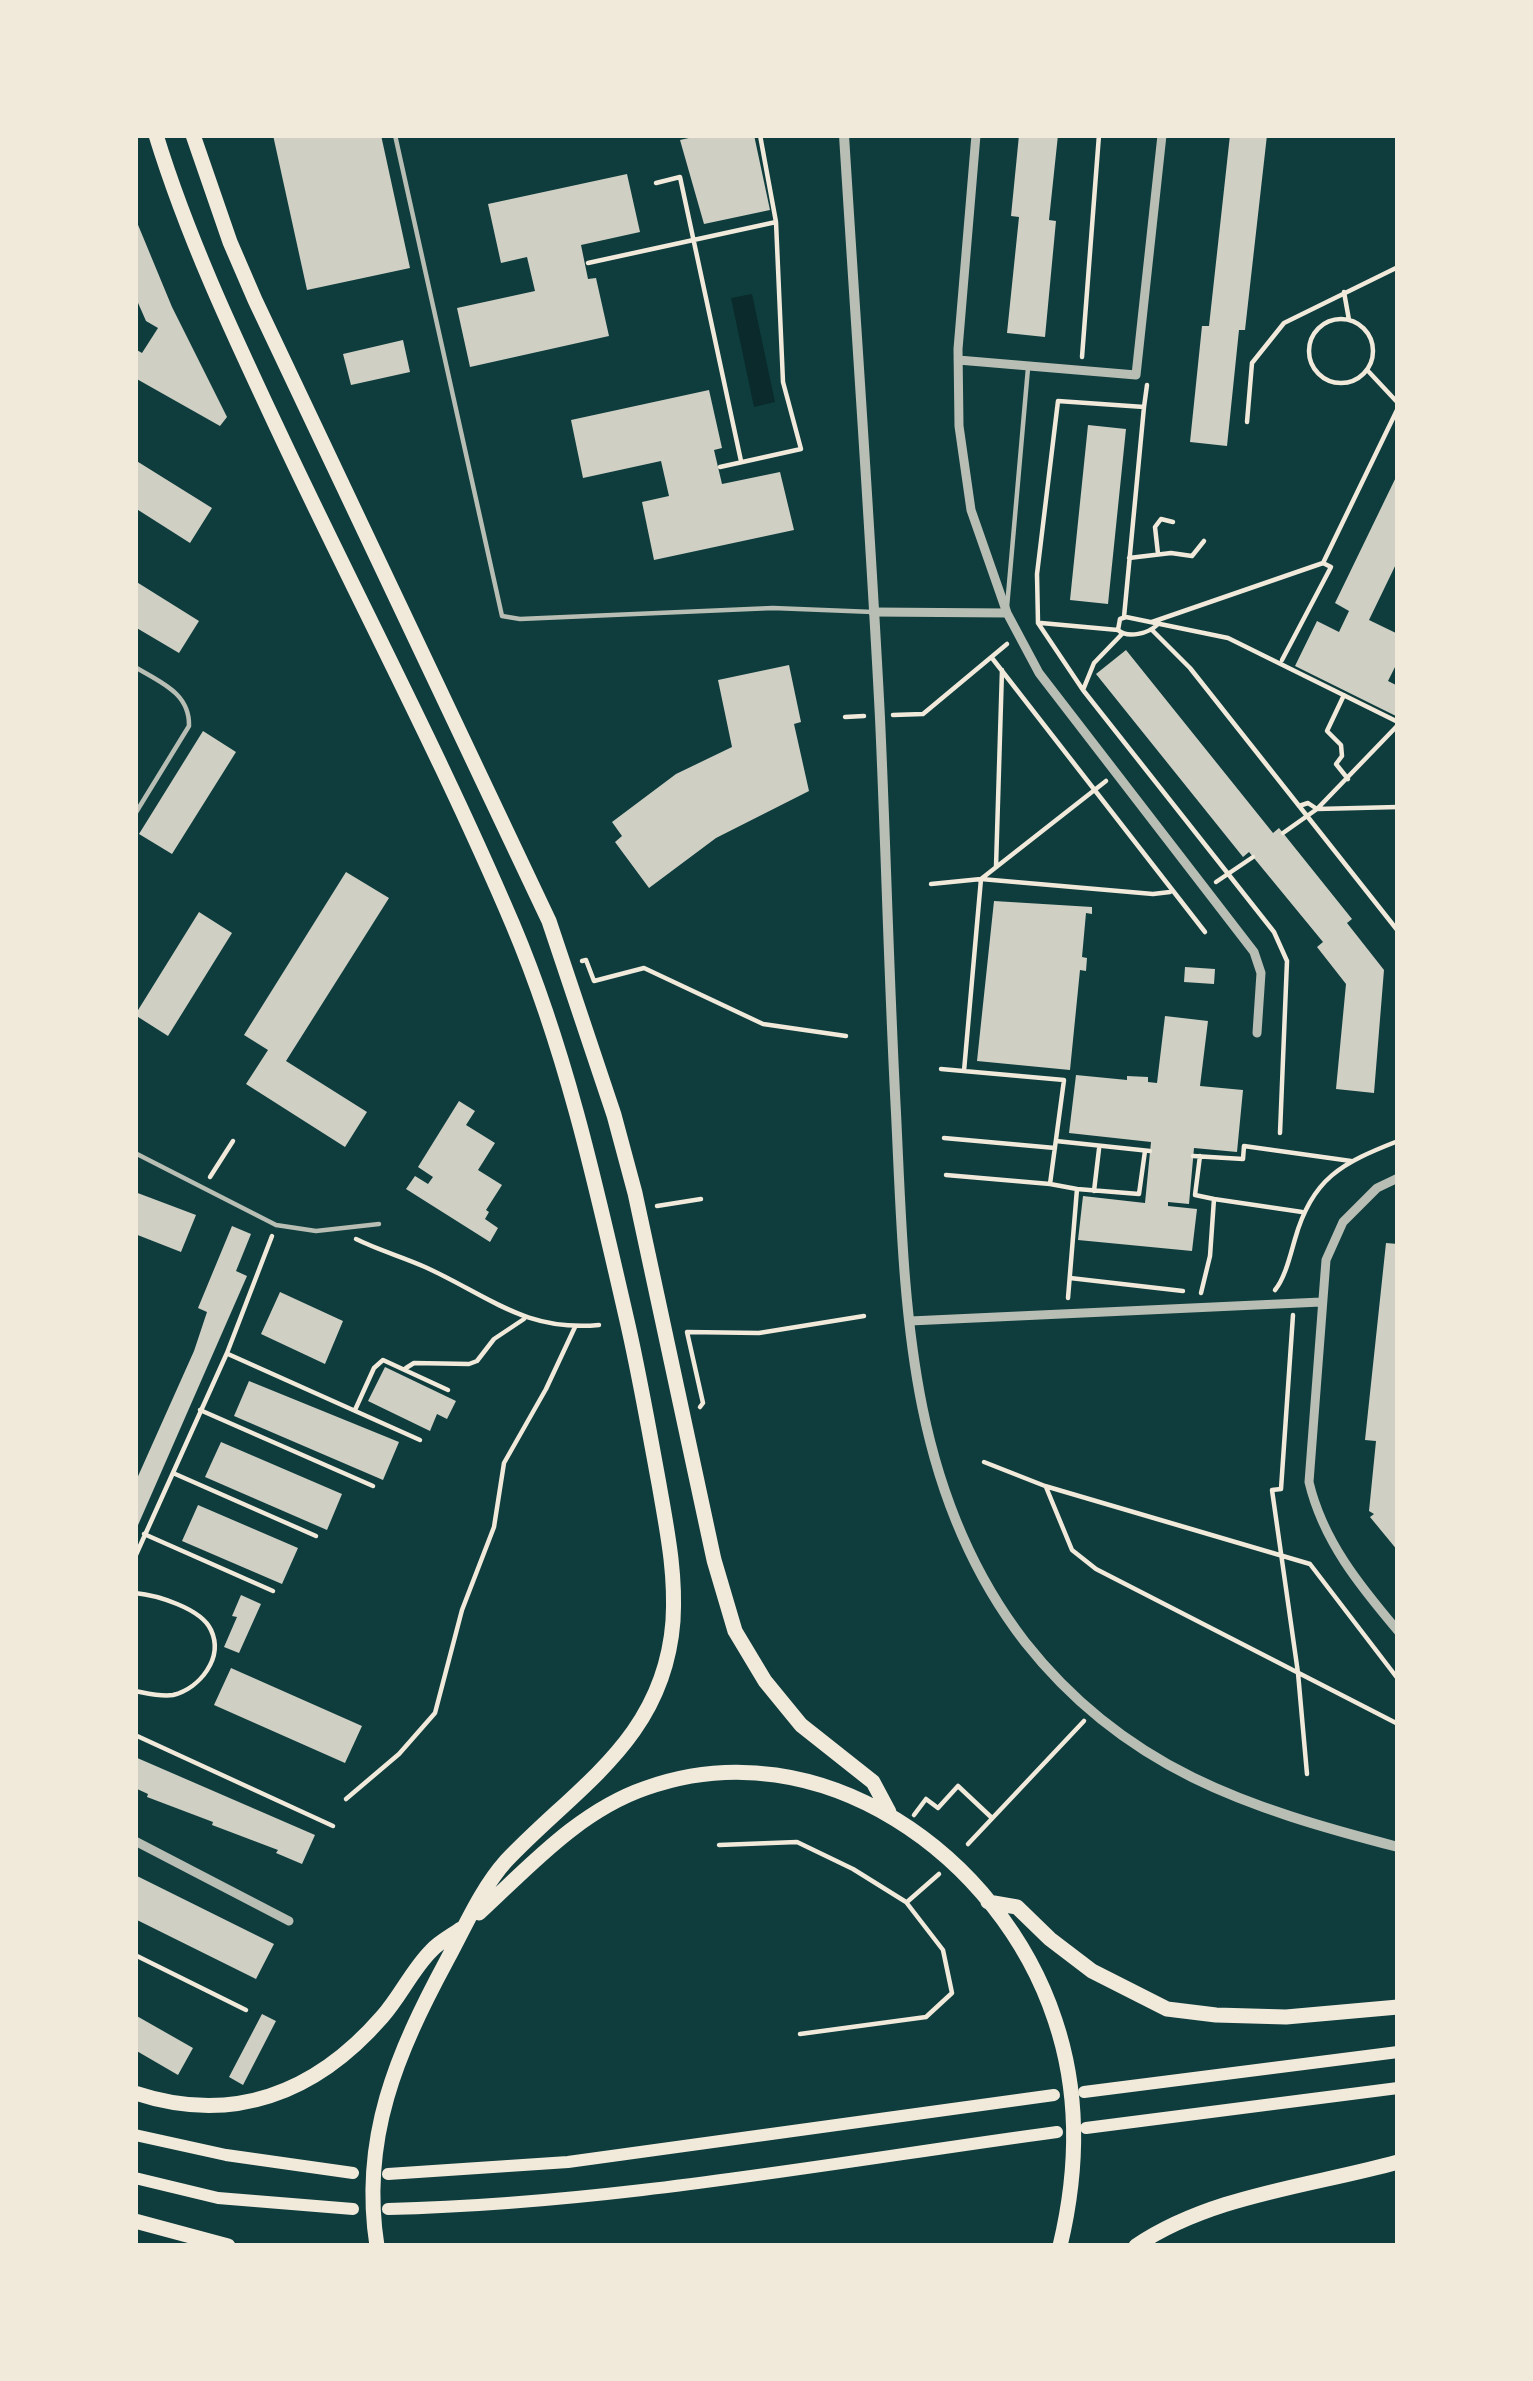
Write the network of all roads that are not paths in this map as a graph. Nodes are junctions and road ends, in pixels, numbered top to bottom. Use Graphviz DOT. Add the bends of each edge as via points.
graph roads {
  1 [pos="156,135"];
  2 [pos="193,135"];
  3 [pos="394,135"];
  4 [pos="844,135"];
  5 [pos="976,135"];
  6 [pos="1162,135"];
  7 [pos="958,360"];
  8 [pos="1028,368"];
  9 [pos="873,612"];
  10 [pos="1007,614"];
  11 [pos="135,667"];
  12 [pos="135,814"];
  13 [pos="1257,1033"];
  14 [pos="135,1153"];
  15 [pos="1398,1178"];
  16 [pos="379,1224"];
  17 [pos="1321,1302"];
  18 [pos="910,1322"];
  19 [pos="1398,1631"];
  20 [pos="889,1812"];
  21 [pos="135,1841"];
  22 [pos="1398,1847"];
  23 [pos="988,1902"];
  24 [pos="289,1921"];
  25 [pos="465,1925"];
  26 [pos="1398,2007"];
  27 [pos="1398,2052"];
  28 [pos="1398,2088"];
  29 [pos="1084,2092"];
  30 [pos="135,2093"];
  31 [pos="1054,2095"];
  32 [pos="1086,2128"];
  33 [pos="1057,2132"];
  34 [pos="135,2135"];
  35 [pos="1398,2166"];
  36 [pos="353,2173"];
  37 [pos="388,2174"];
  38 [pos="135,2178"];
  39 [pos="353,2209"];
  40 [pos="388,2209"];
  41 [pos="135,2221"];
  42 [pos="228,2246"];
  43 [pos="377,2246"];
  44 [pos="1060,2246"];
  45 [pos="1136,2246"];
  1 -- 25 [label="highway" via="225,318 515,929 580,1121 645,1399 675,1587 654,1697 608,1767 503,1864"];
  2 -- 20 [label="highway" via="247,280 549,921 614,1115 735,1631 789,1711 873,1782"];
  3 -- 9 [label="lane" via="502,616"];
  4 -- 9 [label="street"];
  5 -- 7 [label="street"];
  6 -- 8 [label="street" via="1136,375"];
  7 -- 8 [label="street"];
  7 -- 10 [label="street" via="971,510"];
  8 -- 10 [label="lane"];
  9 -- 10 [label="street"];
  9 -- 18 [label="street"];
  10 -- 13 [label="street" via="1039,673 1254,952 1261,973"];
  11 -- 12 [label="lane" via="184,699 189,712 189,726"];
  14 -- 16 [label="lane" via="276,1225 316,1231"];
  15 -- 17 [label="street" via="1343,1222 1326,1260"];
  17 -- 18 [label="street"];
  17 -- 19 [label="street" via="1309,1482 1331,1540"];
  18 -- 22 [label="street" via="927,1440 968,1547 1024,1640 1092,1713 1157,1760 1238,1800"];
  20 -- 23 [label="highway"];
  20 -- 25 [label="highway" via="785,1774 714,1773 648,1787 562,1836"];
  21 -- 24 [label="street"];
  23 -- 26 [label="highway" via="1017,1907 1092,1971 1167,2009 1286,2017"];
  23 -- 44 [label="highway" via="1037,1974 1056,2021 1074,2115"];
  25 -- 30 [label="highway" via="431,1951 356,2044 296,2086 217,2108"];
  25 -- 43 [label="highway" via="402,2047 387,2095 374,2167"];
  27 -- 29 [label="main road"];
  28 -- 32 [label="main road"];
  31 -- 37 [label="main road" via="568,2162"];
  33 -- 40 [label="main road" via="579,2197"];
  34 -- 36 [label="main road"];
  35 -- 45 [label="highway" via="1201,2213"];
  38 -- 39 [label="main road" via="218,2198"];
  41 -- 42 [label="highway"];
}
